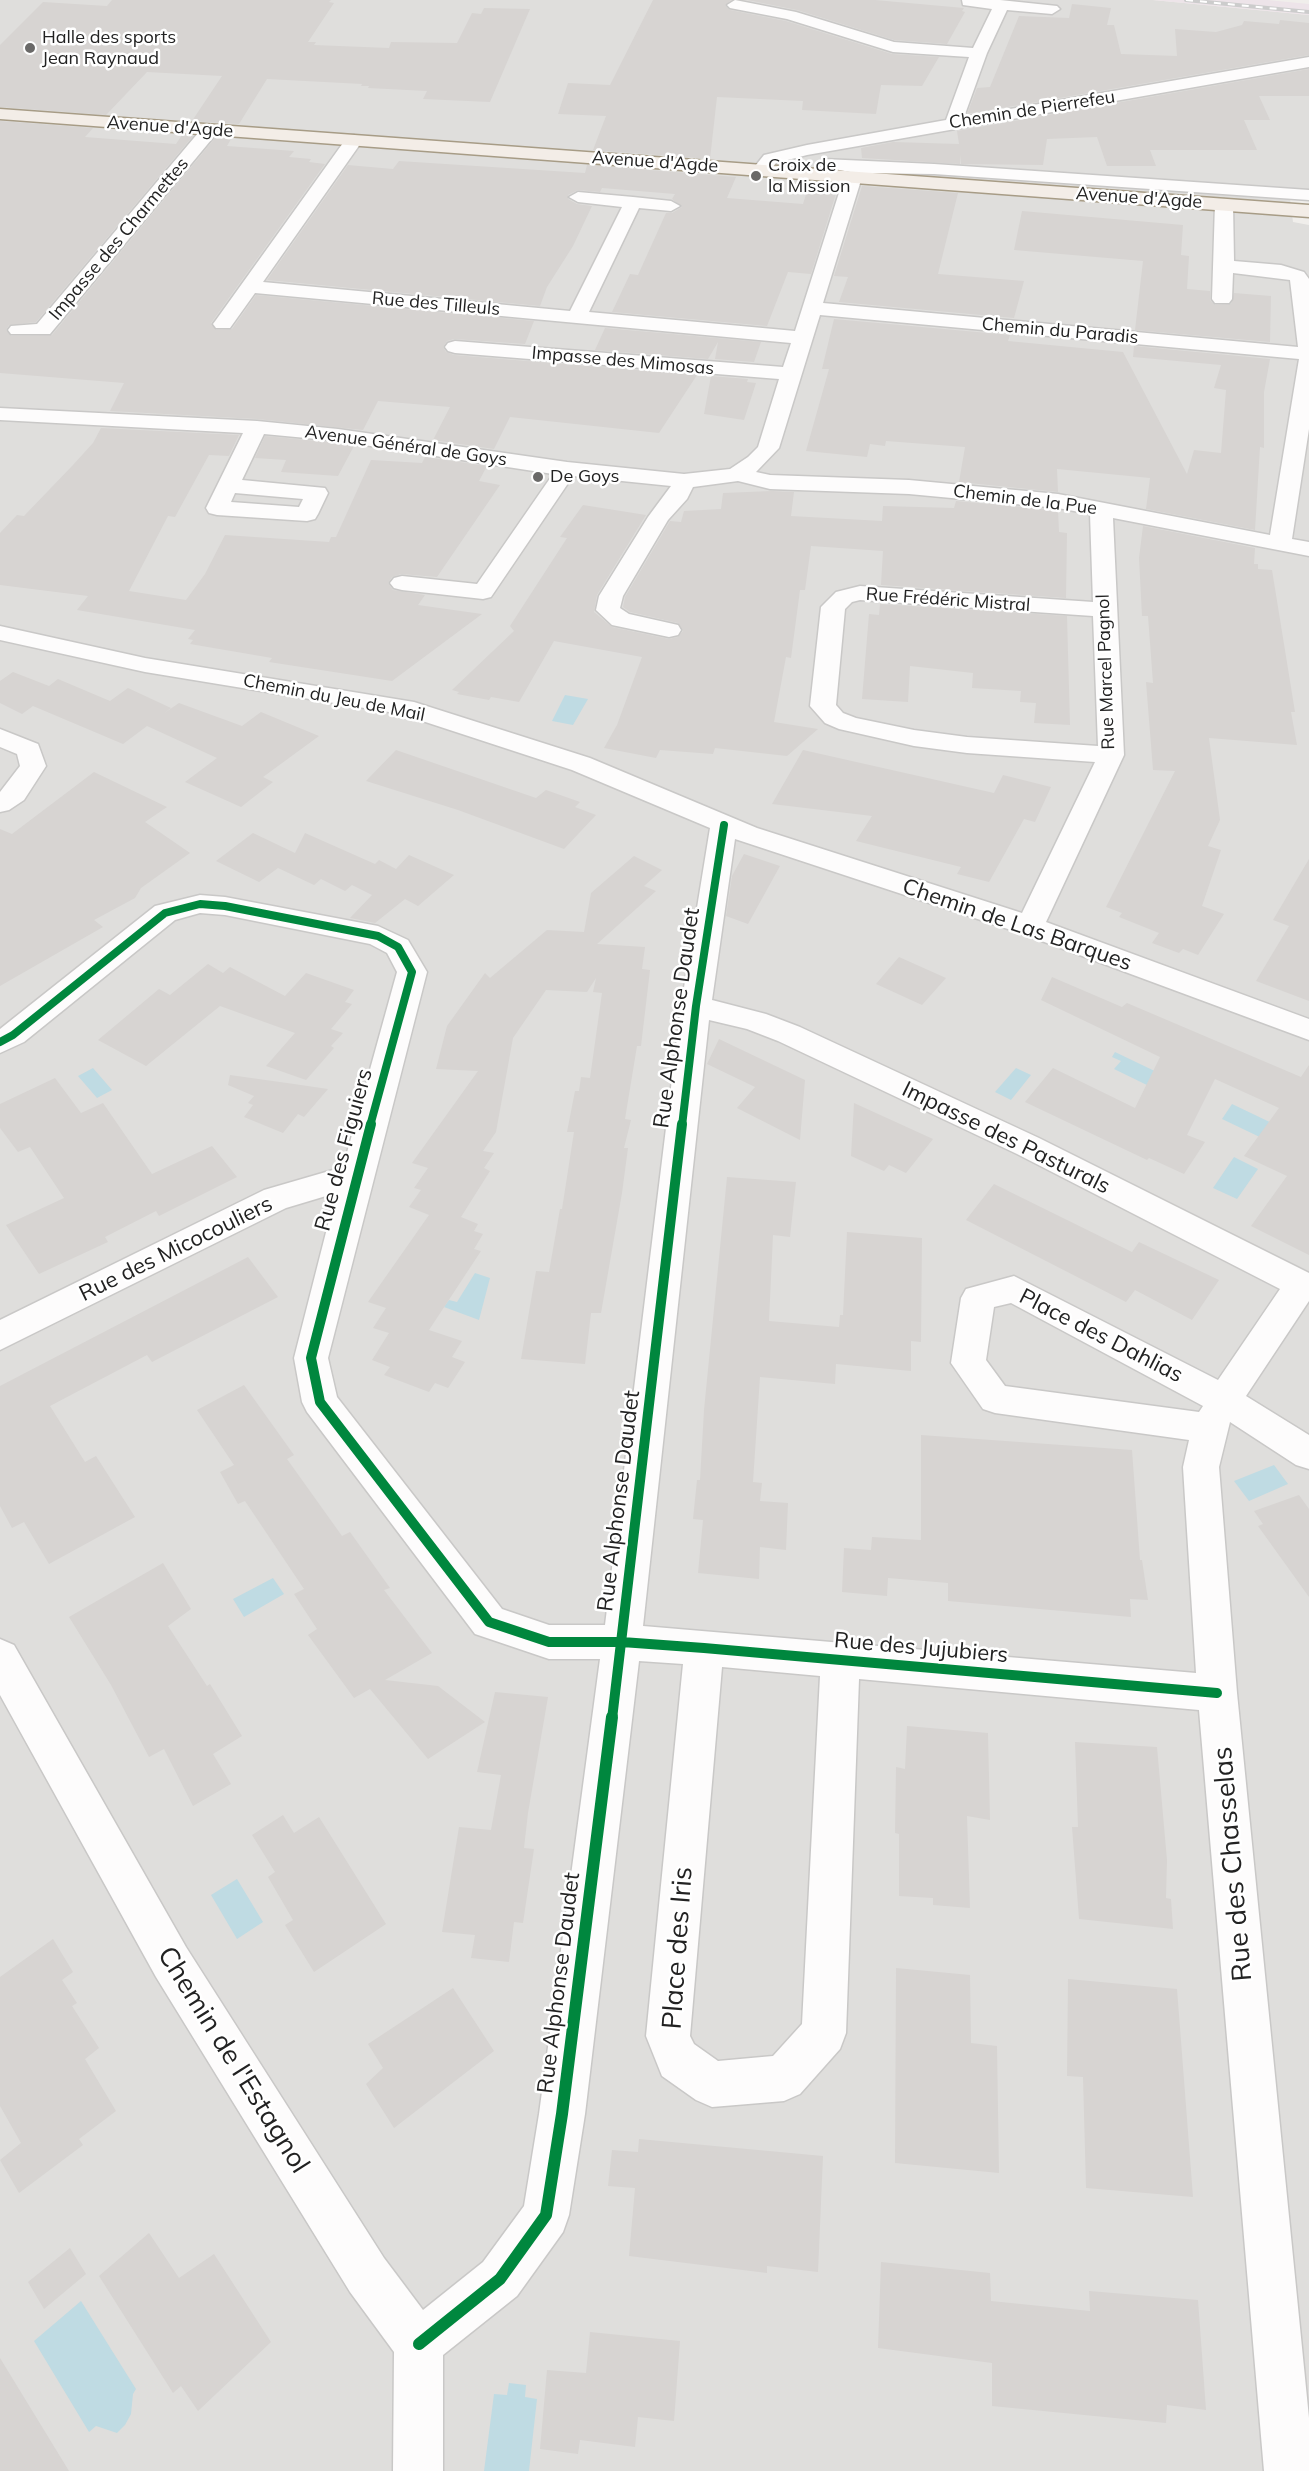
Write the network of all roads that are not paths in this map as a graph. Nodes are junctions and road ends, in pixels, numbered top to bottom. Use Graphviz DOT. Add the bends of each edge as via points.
graph roads {
  1 [pos="968,2"];
  2 [pos="1001,4"];
  3 [pos="735,5"];
  4 [pos="1052,9"];
  5 [pos="979,53"];
  6 [pos="1309,62"];
  7 [pos="0,114"];
  8 [pos="954,122"];
  9 [pos="210,130"];
  10 [pos="354,140"];
  11 [pos="807,150"];
  12 [pos="761,170"];
  13 [pos="852,177"];
  14 [pos="1309,195"];
  15 [pos="578,197"];
  16 [pos="633,202"];
  17 [pos="1224,204"];
  18 [pos="671,206"];
  19 [pos="1309,211"];
  20 [pos="1224,266"];
  21 [pos="250,287"];
  22 [pos="1222,299"];
  23 [pos="811,308"];
  24 [pos="578,316"];
  25 [pos="223,324"];
  26 [pos="18,330"];
  27 [pos="801,338"];
  28 [pos="455,347"];
  29 [pos="1309,358"];
  30 [pos="792,374"];
  31 [pos="0,414"];
  32 [pos="257,427"];
  33 [pos="567,469"];
  34 [pos="738,474"];
  35 [pos="684,481"];
  36 [pos="228,486"];
  37 [pos="1101,509"];
  38 [pos="1280,543"];
  39 [pos="1309,549"];
  40 [pos="402,583"];
  41 [pos="1104,610"];
  42 [pos="669,630"];
  43 [pos="0,633"];
  44 [pos="0,737"];
  45 [pos="1112,755"];
  46 [pos="0,804"];
  47 [pos="724,825"];
  48 [pos="1030,926"];
  49 [pos="696,1006"];
  50 [pos="1309,1030"];
  51 [pos="0,1042"];
  52 [pos="357,1175"];
  53 [pos="1305,1286"];
  54 [pos="0,1336"];
  55 [pos="1216,1414"];
  56 [pos="1309,1454"];
  57 [pos="622,1642"];
  58 [pos="704,1648"];
  59 [pos="0,1657"];
  60 [pos="840,1660"];
  61 [pos="1217,1693"];
  62 [pos="419,2344"];
  63 [pos="418,2471"];
  64 [pos="1290,2471"];
  1 -- 2 [label="street"];
  2 -- 4 [label="street"];
  2 -- 5 [label="street"];
  3 -- 5 [label="street" via="790,15 893,46"];
  5 -- 8 [label="street"];
  6 -- 8 [label="street, Chemin de Pierrefeu"];
  7 -- 9 [label="main road, Avenue d'Agde"];
  8 -- 11 [label="street, Chemin de Pierrefeu"];
  9 -- 10 [label="main road, Avenue d'Agde"];
  9 -- 26 [label="street, Impasse des Charmettes" via="44,330"];
  10 -- 12 [label="main road, Avenue d'Agde"];
  10 -- 21 [label="street"];
  11 -- 12 [label="street, Chemin de Pierrefeu" via="770,159"];
  11 -- 14 [label="street" via="831,165 845,167 934,169"];
  12 -- 13 [label="main road, Avenue d'Agde"];
  13 -- 17 [label="main road, Avenue d'Agde"];
  13 -- 23 [label="street, Avenue Général de Goys"];
  15 -- 16 [label="street"];
  16 -- 18 [label="street"];
  16 -- 24 [label="street"];
  17 -- 19 [label="main road, Avenue d'Agde"];
  17 -- 20 [label="street"];
  20 -- 22 [label="street"];
  20 -- 29 [label="street" via="1300,270"];
  21 -- 24 [label="street, Rue des Tilleuls"];
  21 -- 25 [label="street"];
  23 -- 27 [label="street, Avenue Général de Goys"];
  23 -- 29 [label="street, Chemin du Paradis"];
  24 -- 27 [label="street, Rue des Tilleuls"];
  27 -- 30 [label="street, Avenue Général de Goys"];
  28 -- 30 [label="street, Impasse des Mimosas"];
  29 -- 38 [label="street"];
  30 -- 34 [label="street, Avenue Général de Goys" via="768,448"];
  31 -- 32 [label="street, Avenue Général de Goys"];
  32 -- 33 [label="street, Avenue Général de Goys"];
  32 -- 36 [label="street"];
  33 -- 35 [label="street, Avenue Général de Goys"];
  33 -- 40 [label="street" via="483,592"];
  34 -- 35 [label="street, Avenue Général de Goys"];
  34 -- 37 [label="street, Chemin de la Pue" via="770,482 1006,494"];
  35 -- 42 [label="street" via="611,596 608,610 621,620"];
  37 -- 38 [label="street, Chemin de la Pue"];
  37 -- 41 [label="street, Rue Marcel Pagnol"];
  38 -- 39 [label="street, Chemin de la Pue"];
  41 -- 45 [label="street, Rue Marcel Pagnol"];
  41 -- 45 [label="street, Rue Frédéric Mistral" via="860,592 844,597 833,607 823,706 834,718 848,724 914,738"];
  43 -- 47 [label="street, Chemin du Jeu de Mail" via="146,665 405,707 581,764"];
  44 -- 46 [label="street" via="29,750 33,765 15,794"];
  45 -- 48 [label="street, Rue Marcel Pagnol"];
  47 -- 48 [label="street, Chemin de Las Barques"];
  47 -- 49 [label="street, Rue Alphonse Daudet"];
  48 -- 50 [label="street, Chemin de Las Barques"];
  49 -- 53 [label="street, Impasse des Pasturals" via="755,1021 800,1040 1028,1146"];
  49 -- 57 [label="street, Rue Alphonse Daudet"];
  51 -- 52 [label="street, Rue des Figuiers" via="165,913 200,904 225,906 378,936 398,947 412,972"];
  52 -- 54 [label="street, Rue des Micocouliers" via="275,1199"];
  52 -- 57 [label="street, Rue des Figuiers" via="311,1358 320,1402 489,1622 549,1642"];
  53 -- 55 [label="street, Rue des Chasselas"];
  55 -- 55 [label="street, Place des Dahlias" via="995,1399 968,1363 978,1298 1014,1289"];
  55 -- 56 [label="street"];
  55 -- 61 [label="street, Rue des Chasselas" via="1201,1467"];
  57 -- 58 [label="street, Rue des Jujubiers"];
  57 -- 62 [label="street, Rue Alphonse Daudet" via="546,2215 500,2279"];
  58 -- 60 [label="street, Rue des Jujubiers"];
  58 -- 60 [label="street, Place des Iris" via="668,2036 678,2060 712,2084 784,2078 824,2034"];
  59 -- 62 [label="street, Chemin de l'Estagnol" via="171,1962 367,2275"];
  60 -- 61 [label="street, Rue des Jujubiers"];
  61 -- 64 [label="street, Rue des Chasselas"];
  62 -- 63 [label="street"];
}
